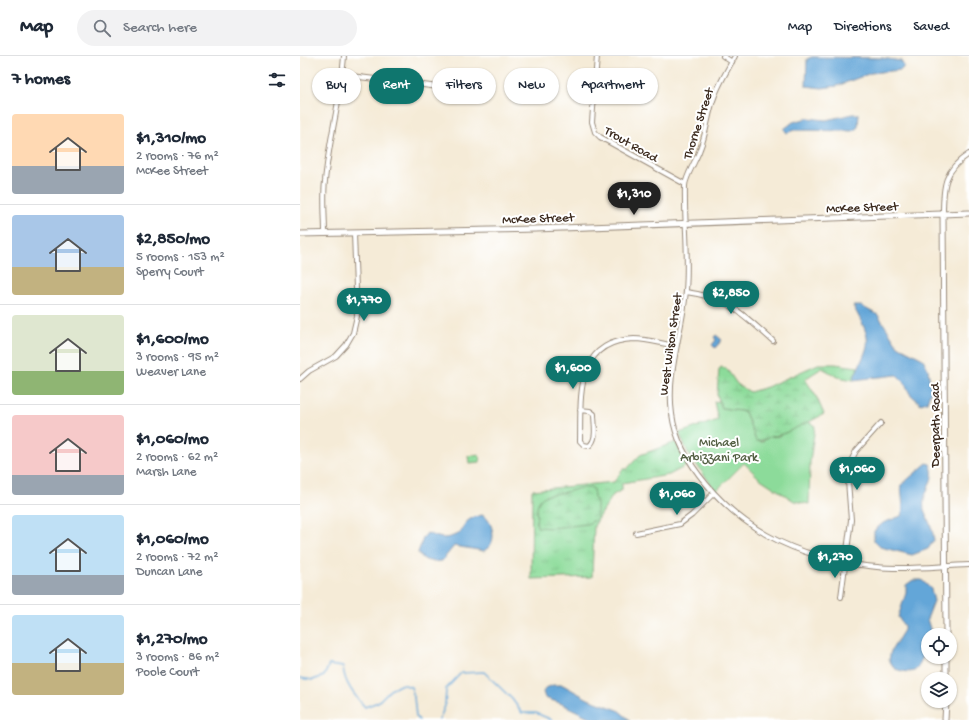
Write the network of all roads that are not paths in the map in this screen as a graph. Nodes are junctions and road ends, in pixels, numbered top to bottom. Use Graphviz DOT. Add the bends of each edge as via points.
graph roads {
  1 [pos="344,56"];
  2 [pos="597,56"];
  3 [pos="723,56"];
  4 [pos="735,56"];
  5 [pos="732,62"];
  6 [pos="343,68"];
  7 [pos="361,77"];
  8 [pos="432,86"];
  9 [pos="338,104"];
  10 [pos="969,154"];
  11 [pos="685,184"];
  12 [pos="969,213"];
  13 [pos="943,214"];
  14 [pos="687,222"];
  15 [pos="354,233"];
  16 [pos="300,234"];
  17 [pos="325,234"];
  18 [pos="686,292"];
  19 [pos="773,341"];
  20 [pos="676,346"];
  21 [pos="300,379"];
  22 [pos="580,410"];
  23 [pos="881,423"];
  24 [pos="714,493"];
  25 [pos="636,533"];
  26 [pos="846,562"];
  27 [pos="969,565"];
  28 [pos="946,566"];
  29 [pos="841,597"];
  30 [pos="946,628"];
  31 [pos="946,708"];
  32 [pos="945,720"];
  1 -- 6 [label="street"];
  2 -- 11 [label="street, Trout Road" via="592,115 595,132"];
  3 -- 5 [label="street"];
  4 -- 5 [label="street, Thorne Street"];
  5 -- 11 [label="street, Thorne Street" via="714,96 703,143"];
  7 -- 8 [label="street"];
  9 -- 17 [label="street" via="324,183"];
  10 -- 13 [label="street" via="955,165 946,178"];
  11 -- 14 [label="street, Thorne Street"];
  12 -- 13 [label="street, McKee Street"];
  13 -- 14 [label="street, McKee Street"];
  13 -- 28 [label="street, Deerpath Road"];
  14 -- 15 [label="street, McKee Street"];
  14 -- 18 [label="street, West Wilson Street"];
  15 -- 17 [label="street, McKee Street"];
  15 -- 21 [label="street" via="357,316 353,333 336,356"];
  16 -- 17 [label="street, McKee Street"];
  18 -- 19 [label="street" via="722,300 739,310"];
  18 -- 20 [label="street, West Wilson Street"];
  20 -- 22 [label="street" via="635,339 618,341 604,347 586,368 582,381"];
  20 -- 24 [label="street, West Wilson Street" via="670,392 674,426 686,455"];
  22 -- 22 [label="street" via="580,441 584,446 589,446 593,443 594,437 594,414"];
  23 -- 26 [label="street" via="856,451 850,463 848,481 851,520"];
  24 -- 25 [label="street" via="680,524"];
  24 -- 26 [label="street, West Wilson Street" via="747,522 767,535 808,552"];
  26 -- 28 [label="street, West Wilson Street" via="876,568"];
  26 -- 29 [label="street"];
  27 -- 28 [label="street, West Wilson Street"];
  28 -- 30 [label="street, Deerpath Road"];
  31 -- 32 [label="street"];
}
